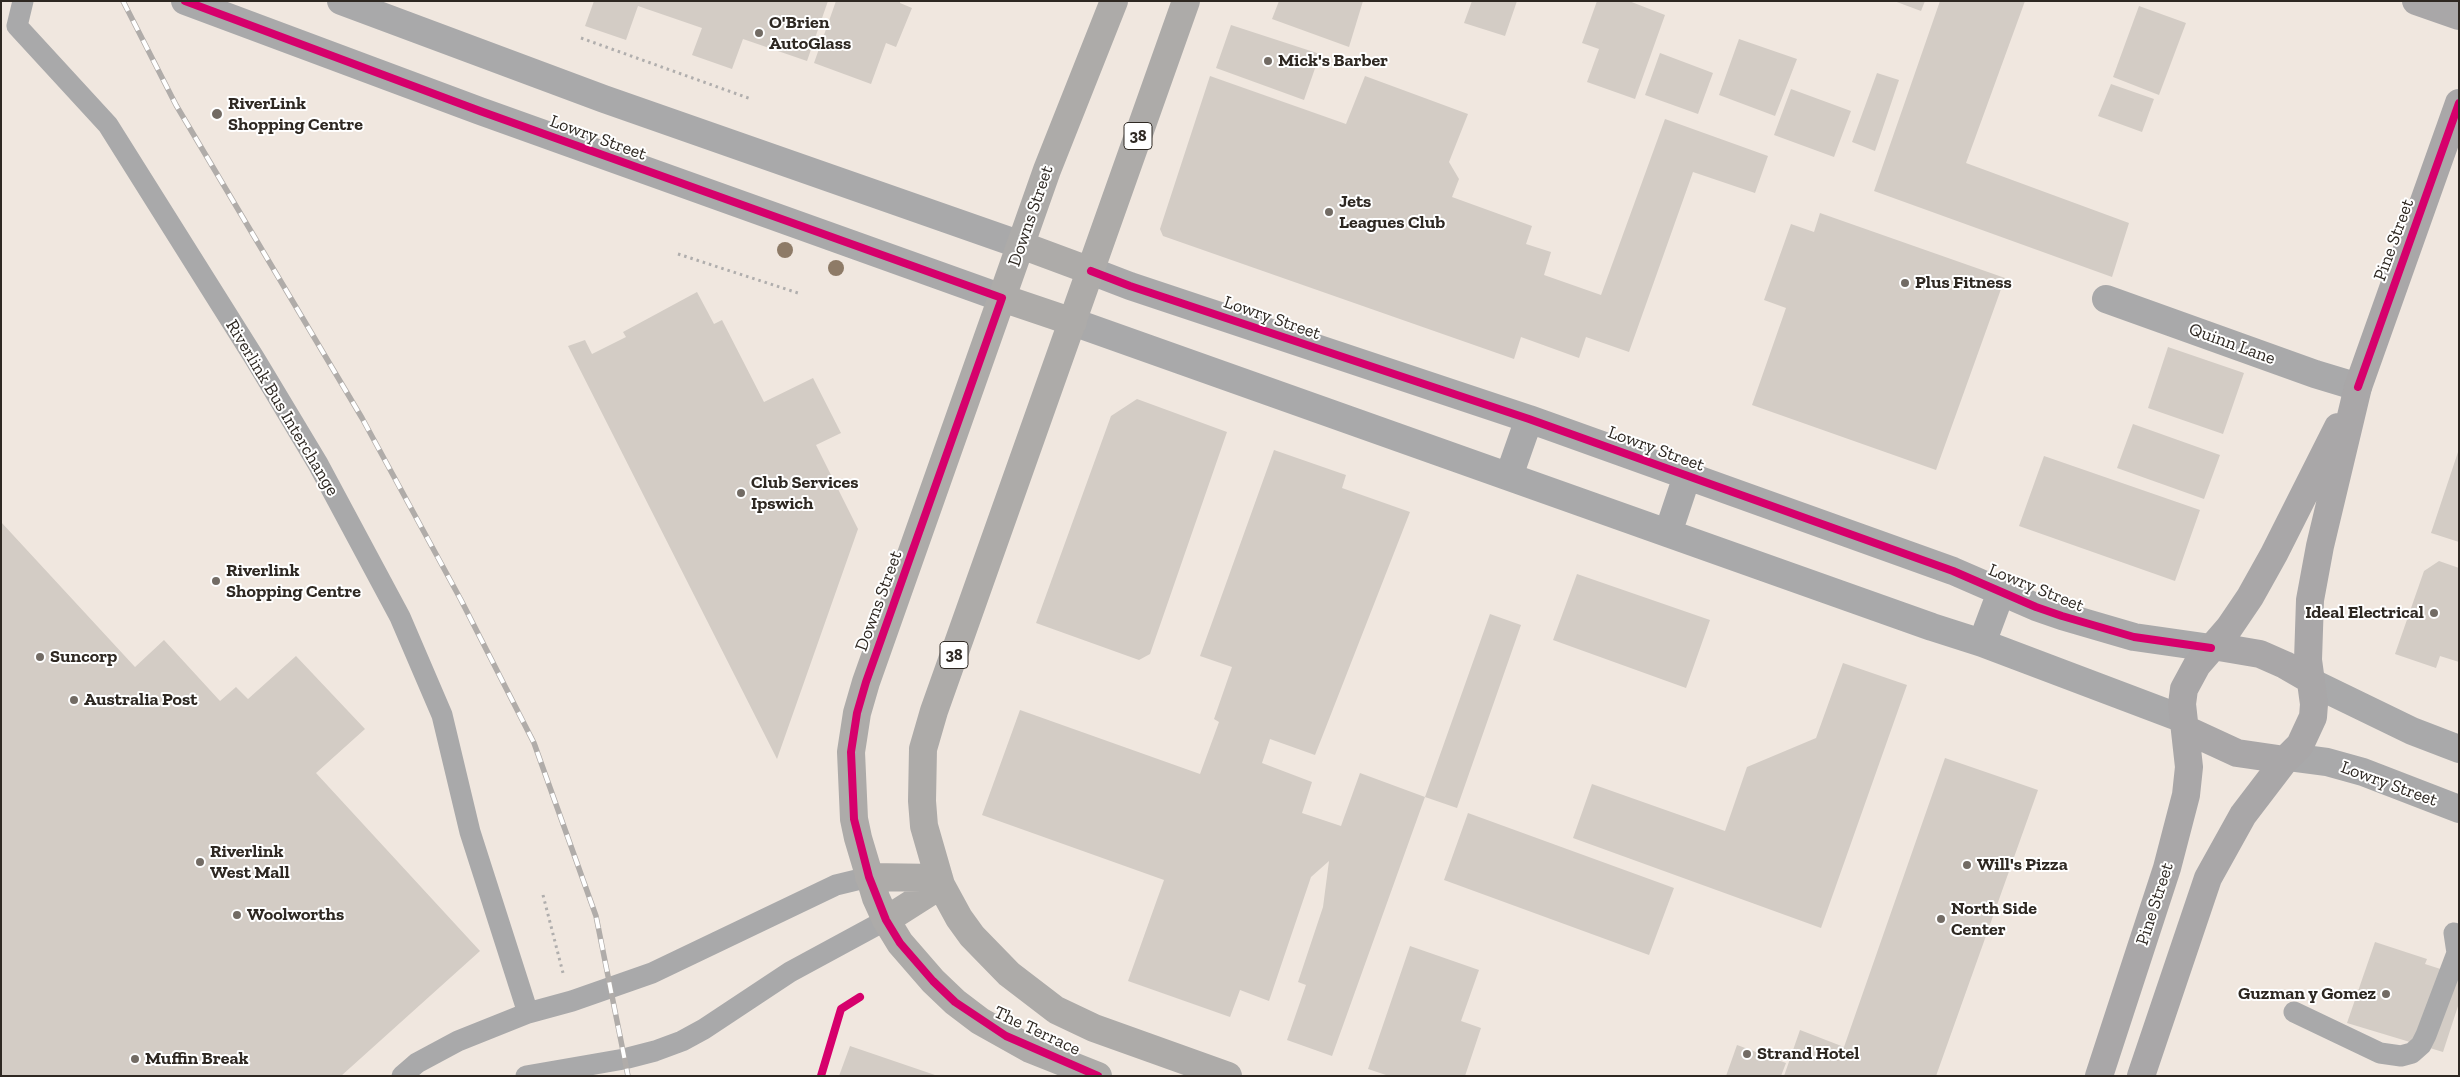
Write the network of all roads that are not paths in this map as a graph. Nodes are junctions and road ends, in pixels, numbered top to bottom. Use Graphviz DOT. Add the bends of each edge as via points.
graph roads {
  1 [pos="23,1"];
  2 [pos="185,1"];
  3 [pos="341,1"];
  4 [pos="1114,1"];
  5 [pos="1186,1"];
  6 [pos="2416,1"];
  7 [pos="2459,16"];
  8 [pos="2459,103"];
  9 [pos="1021,245"];
  10 [pos="1091,271"];
  11 [pos="1002,298"];
  12 [pos="2106,299"];
  13 [pos="1073,322"];
  14 [pos="2358,386"];
  15 [pos="1529,419"];
  16 [pos="1509,476"];
  17 [pos="1687,476"];
  18 [pos="1668,533"];
  19 [pos="2000,592"];
  20 [pos="1982,643"];
  21 [pos="2212,647"];
  22 [pos="2311,681"];
  23 [pos="2184,724"];
  24 [pos="2459,749"];
  25 [pos="2287,758"];
  26 [pos="2459,810"];
  27 [pos="869,877"];
  28 [pos="940,882"];
  29 [pos="886,920"];
  30 [pos="2454,933"];
  31 [pos="2294,1012"];
  32 [pos="528,1013"];
  33 [pos="402,1076"];
  34 [pos="526,1076"];
  35 [pos="1098,1076"];
  36 [pos="1228,1076"];
  37 [pos="2099,1076"];
  38 [pos="2141,1076"];
  1 -- 32 [label="lane, Riverlink Bus Interchange" via="17,26 108,125 318,464 400,617 442,714 470,832"];
  2 -- 11 [label="street, Lowry Street" via="480,112"];
  3 -- 9 [label="street, Lowry Street" via="623,106"];
  4 -- 9 [label="main road, Downs Street"];
  5 -- 10 [label="main road, 38"];
  6 -- 7 [label="main road"];
  8 -- 14 [label="main road, Pine Street"];
  9 -- 10 [label="main road, Lowry Street"];
  9 -- 11 [label="main road, Downs Street"];
  10 -- 13 [label="main road, 38"];
  10 -- 15 [label="street, Lowry Street"];
  11 -- 13 [label="main road, Lowry Street"];
  11 -- 27 [label="main road, Downs Street" via="857,713 851,752 854,819"];
  12 -- 14 [label="street, Quinn Lane" via="2315,374"];
  13 -- 16 [label="street, Lowry Street"];
  13 -- 28 [label="main road, 38" via="923,749 924,826"];
  14 -- 21 [label="main road, Pine Street" via="2274,554 2238,616"];
  14 -- 22 [label="main road, Pine Street" via="2312,586 2307,634"];
  15 -- 16 [label="street"];
  15 -- 17 [label="street, Lowry Street"];
  16 -- 18 [label="street, Lowry Street"];
  17 -- 18 [label="street, Lowry Street"];
  17 -- 19 [label="street, Lowry Street" via="1953,571"];
  18 -- 20 [label="street, Lowry Street"];
  19 -- 20 [label="street"];
  19 -- 21 [label="street, Lowry Street" via="2118,633"];
  20 -- 23 [label="street, Lowry Street"];
  21 -- 22 [label="main road" via="2260,654"];
  21 -- 23 [label="main road" via="2187,682 2183,695"];
  22 -- 24 [label="street" via="2412,731"];
  22 -- 25 [label="main road" via="2313,717 2300,745"];
  23 -- 25 [label="main road" via="2237,753"];
  23 -- 37 [label="main road, Pine Street" via="2188,781 2177,834"];
  25 -- 26 [label="street, Lowry Street" via="2339,764"];
  25 -- 38 [label="main road" via="2244,815 2208,878"];
  27 -- 28 [label="main road"];
  27 -- 29 [label="main road, Downs Street"];
  27 -- 32 [label="lane" via="836,884 652,973"];
  28 -- 29 [label="main road"];
  28 -- 36 [label="main road, The Terrace / 38" via="958,918 972,936 1009,974 1041,1000 1094,1028"];
  29 -- 34 [label="lane" via="790,972 682,1041 624,1059"];
  29 -- 35 [label="main road, The Terrace" via="900,944 933,980 980,1021 1030,1048"];
  30 -- 31 [label="lane" via="2457,953 2426,1035 2412,1053 2401,1056 2380,1053"];
  32 -- 33 [label="lane" via="458,1041 417,1063"];
}
